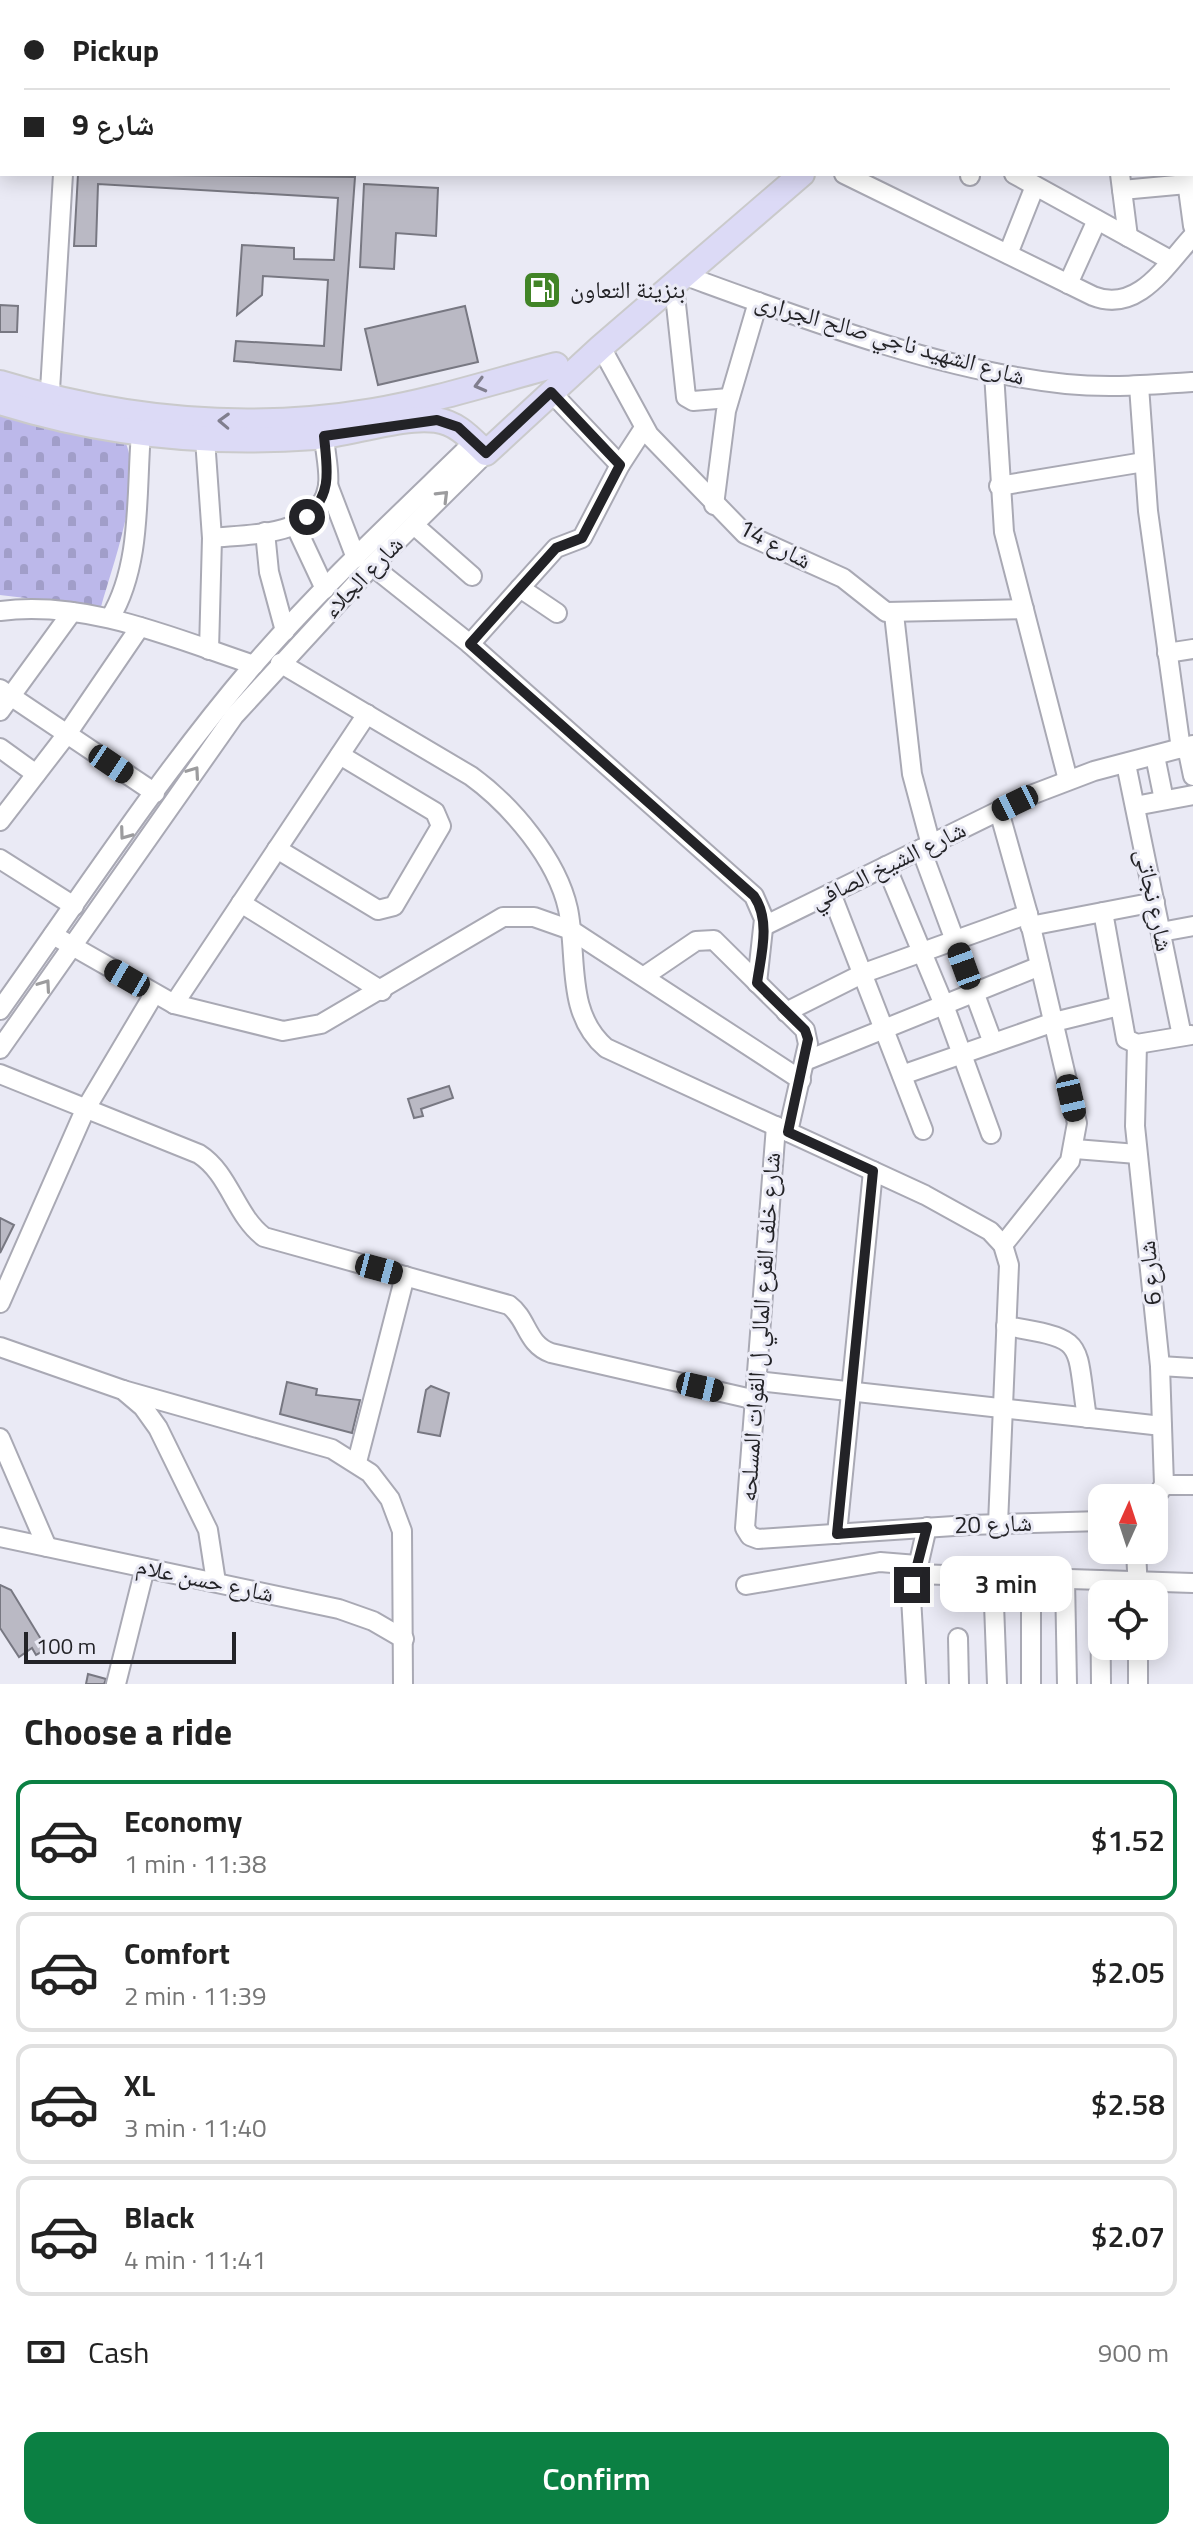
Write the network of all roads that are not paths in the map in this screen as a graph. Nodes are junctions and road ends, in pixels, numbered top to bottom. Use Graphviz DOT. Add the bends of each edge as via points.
graph roads {
  1 [pos="63,176"];
  2 [pos="777,176"];
  3 [pos="800,176"];
  4 [pos="848,176"];
  5 [pos="1018,176"];
  6 [pos="1186,179"];
  7 [pos="1121,182"];
  8 [pos="1035,186"];
  9 [pos="1097,220"];
  10 [pos="1193,226"];
  11 [pos="1193,236"];
  12 [pos="1128,237"];
  13 [pos="1008,254"];
  14 [pos="1170,260"];
  15 [pos="680,281"];
  16 [pos="1068,284"];
  17 [pos="758,302"];
  18 [pos="601,347"];
  19 [pos="556,365"];
  20 [pos="994,373"];
  21 [pos="1193,382"];
  22 [pos="0,383"];
  23 [pos="1139,386"];
  24 [pos="551,392"];
  25 [pos="729,398"];
  26 [pos="0,402"];
  27 [pos="49,407"];
  28 [pos="644,428"];
  29 [pos="141,433"];
  30 [pos="324,436"];
  31 [pos="205,439"];
  32 [pos="480,447"];
  33 [pos="1144,462"];
  34 [pos="620,465"];
  35 [pos="328,485"];
  36 [pos="999,486"];
  37 [pos="714,505"];
  38 [pos="295,525"];
  39 [pos="414,525"];
  40 [pos="265,532"];
  41 [pos="212,538"];
  42 [pos="364,562"];
  43 [pos="472,576"];
  44 [pos="520,588"];
  45 [pos="325,589"];
  46 [pos="1024,609"];
  47 [pos="0,611"];
  48 [pos="72,612"];
  49 [pos="557,613"];
  50 [pos="894,614"];
  51 [pos="110,618"];
  52 [pos="140,627"];
  53 [pos="285,631"];
  54 [pos="470,644"];
  55 [pos="1193,649"];
  56 [pos="209,650"];
  57 [pos="1167,653"];
  58 [pos="280,663"];
  59 [pos="254,665"];
  60 [pos="4,698"];
  61 [pos="367,714"];
  62 [pos="67,734"];
  63 [pos="1187,747"];
  64 [pos="0,748"];
  65 [pos="340,755"];
  66 [pos="1155,756"];
  67 [pos="1126,764"];
  68 [pos="36,774"];
  69 [pos="1193,776"];
  70 [pos="1068,780"];
  71 [pos="155,793"];
  72 [pos="1193,795"];
  73 [pos="1164,800"];
  74 [pos="1135,806"];
  75 [pos="999,811"];
  76 [pos="0,821"];
  77 [pos="926,847"];
  78 [pos="277,849"];
  79 [pos="0,859"];
  80 [pos="886,866"];
  81 [pos="831,893"];
  82 [pos="1155,902"];
  83 [pos="241,903"];
  84 [pos="74,906"];
  85 [pos="1103,912"];
  86 [pos="1029,920"];
  87 [pos="764,926"];
  88 [pos="1193,926"];
  89 [pos="571,930"];
  90 [pos="1161,932"];
  91 [pos="53,935"];
  92 [pos="954,939"];
  93 [pos="72,946"];
  94 [pos="922,950"];
  95 [pos="1040,966"];
  96 [pos="864,973"];
  97 [pos="646,975"];
  98 [pos="757,983"];
  99 [pos="382,991"];
  100 [pos="974,992"];
  101 [pos="154,994"];
  102 [pos="174,1004"];
  103 [pos="944,1005"];
  104 [pos="1119,1006"];
  105 [pos="0,1010"];
  106 [pos="786,1012"];
  107 [pos="1054,1022"];
  108 [pos="885,1028"];
  109 [pos="1187,1035"];
  110 [pos="993,1043"];
  111 [pos="1137,1044"];
  112 [pos="0,1049"];
  113 [pos="961,1053"];
  114 [pos="805,1061"];
  115 [pos="0,1074"];
  116 [pos="902,1075"];
  117 [pos="801,1080"];
  118 [pos="85,1110"];
  119 [pos="782,1129"];
  120 [pos="923,1130"];
  121 [pos="991,1134"];
  122 [pos="1075,1149"];
  123 [pos="1137,1154"];
  124 [pos="873,1171"];
  125 [pos="1003,1245"];
  126 [pos="405,1276"];
  127 [pos="0,1303"];
  128 [pos="1006,1326"];
  129 [pos="0,1347"];
  130 [pos="1160,1366"];
  131 [pos="1193,1368"];
  132 [pos="123,1390"];
  133 [pos="757,1390"];
  134 [pos="850,1391"];
  135 [pos="1003,1408"];
  136 [pos="1087,1418"];
  137 [pos="1162,1426"];
  138 [pos="0,1438"];
  139 [pos="357,1462"];
  140 [pos="6,1468"];
  141 [pos="1159,1484"];
  142 [pos="1193,1485"];
  143 [pos="1168,1490"];
  144 [pos="1088,1521"];
  145 [pos="998,1524"];
  146 [pos="927,1527"];
  147 [pos="745,1528"];
  148 [pos="837,1534"];
  149 [pos="0,1537"];
  150 [pos="47,1547"];
  151 [pos="145,1568"];
  152 [pos="916,1569"];
  153 [pos="993,1577"];
  154 [pos="1031,1578"];
  155 [pos="1065,1579"];
  156 [pos="1100,1580"];
  157 [pos="216,1582"];
  158 [pos="1193,1583"];
  159 [pos="746,1585"];
  160 [pos="1168,1585"];
  161 [pos="958,1638"];
  162 [pos="404,1639"];
  163 [pos="1101,1660"];
  164 [pos="1138,1660"];
  165 [pos="116,1684"];
  166 [pos="403,1684"];
  167 [pos="916,1684"];
  168 [pos="959,1684"];
  169 [pos="997,1684"];
  170 [pos="1031,1684"];
  171 [pos="1067,1684"];
  172 [pos="1101,1684"];
  173 [pos="1138,1684"];
  1 -- 27 [label="street"];
  2 -- 19 [label="main road, شارع الجلاء"];
  3 -- 15 [label="main road, شارع الجلاء"];
  4 -- 13 [label="street"];
  5 -- 8 [label="street"];
  6 -- 7 [label="street"];
  6 -- 10 [label="street"];
  7 -- 12 [label="street"];
  8 -- 9 [label="street"];
  8 -- 13 [label="street"];
  9 -- 12 [label="street"];
  9 -- 16 [label="street"];
  11 -- 14 [label="street"];
  12 -- 14 [label="street"];
  13 -- 16 [label="street"];
  14 -- 16 [label="street" via="1138,294 1121,301"];
  15 -- 17 [label="street, شارع الشهيد ناجي صالح الجرارى"];
  15 -- 18 [label="main road, شارع الجلاء"];
  15 -- 25 [label="street" via="686,397"];
  17 -- 20 [label="street, شارع الشهيد ناجي صالح الجرارى"];
  17 -- 25 [label="street"];
  18 -- 24 [label="main road, شارع الجلاء"];
  18 -- 28 [label="street, شارع 14"];
  19 -- 27 [label="main road, one-way" via="408,404 293,420 220,421"];
  19 -- 32 [label="main road, شارع الجلاء"];
  20 -- 23 [label="street, شارع الشهيد ناجي صالح الجرارى" via="1067,384"];
  20 -- 36 [label="street"];
  21 -- 23 [label="street, شارع الشهيد ناجي صالح الجرارى"];
  22 -- 27 [label="main road"];
  23 -- 33 [label="street"];
  24 -- 32 [label="main road, شارع الجلاء"];
  24 -- 34 [label="street"];
  25 -- 37 [label="street"];
  26 -- 27 [label="main road"];
  27 -- 29 [label="main road"];
  28 -- 34 [label="street"];
  28 -- 37 [label="street, شارع 14"];
  29 -- 31 [label="main road"];
  29 -- 51 [label="street" via="130,572"];
  30 -- 31 [label="main road"];
  30 -- 32 [label="main road" via="426,419 458,427"];
  30 -- 35 [label="street"];
  31 -- 41 [label="street"];
  39 -- 32 [label="street, شارع الجلاء, one-way"];
  32 -- 42 [label="street, شارع الجلاء"];
  33 -- 36 [label="street"];
  33 -- 57 [label="street"];
  34 -- 44 [label="street" via="582,538 556,548"];
  35 -- 38 [label="street" via="317,508"];
  35 -- 42 [label="street"];
  36 -- 46 [label="street" via="1004,532"];
  37 -- 50 [label="street, شارع 14" via="745,534 843,578 878,608"];
  38 -- 40 [label="street"];
  38 -- 45 [label="street"];
  39 -- 42 [label="street, شارع الجلاء"];
  39 -- 43 [label="street"];
  40 -- 41 [label="street"];
  40 -- 53 [label="street"];
  41 -- 56 [label="street"];
  42 -- 45 [label="street, شارع الجلاء"];
  42 -- 54 [label="street"];
  42 -- 58 [label="street, شارع الجلاء"];
  44 -- 49 [label="street"];
  44 -- 54 [label="street"];
  45 -- 53 [label="street, شارع الجلاء"];
  46 -- 50 [label="street"];
  46 -- 70 [label="street"];
  47 -- 48 [label="street"];
  48 -- 51 [label="street"];
  48 -- 60 [label="street"];
  50 -- 77 [label="street"];
  51 -- 52 [label="street"];
  52 -- 56 [label="street"];
  52 -- 62 [label="street"];
  53 -- 59 [label="street, شارع الجلاء"];
  54 -- 87 [label="street" via="754,896"];
  55 -- 57 [label="street"];
  56 -- 59 [label="street"];
  57 -- 63 [label="street"];
  58 -- 61 [label="street"];
  93 -- 58 [label="street, شارع الجلاء, one-way" via="220,734"];
  59 -- 71 [label="street, شارع الجلاء"];
  60 -- 62 [label="street"];
  61 -- 65 [label="street"];
  61 -- 89 [label="street" via="471,776 510,809 561,886"];
  62 -- 68 [label="street"];
  62 -- 71 [label="street"];
  63 -- 66 [label="street, شارع الشيخ الصافي"];
  63 -- 69 [label="street"];
  64 -- 68 [label="street"];
  65 -- 78 [label="street"];
  65 -- 78 [label="street" via="440,819 441,826 394,906 378,910"];
  66 -- 67 [label="street, شارع الشيخ الصافي"];
  66 -- 73 [label="street"];
  67 -- 70 [label="street, شارع الشيخ الصافي"];
  67 -- 74 [label="street, شارع نجاتى"];
  68 -- 76 [label="street"];
  70 -- 75 [label="street, شارع الشيخ الصافي"];
  71 -- 84 [label="street, شارع الجلاء, one-way"];
  72 -- 73 [label="street"];
  73 -- 74 [label="street"];
  74 -- 82 [label="street, شارع نجاتى"];
  75 -- 77 [label="street, شارع الشيخ الصافي"];
  75 -- 86 [label="street"];
  77 -- 80 [label="street, شارع الشيخ الصافي"];
  77 -- 92 [label="street"];
  78 -- 83 [label="street"];
  79 -- 84 [label="street"];
  80 -- 81 [label="street, شارع الشيخ الصافي"];
  80 -- 94 [label="street"];
  81 -- 87 [label="street, شارع الشيخ الصافي"];
  81 -- 96 [label="street"];
  82 -- 85 [label="street"];
  82 -- 90 [label="street, شارع نجاتى"];
  83 -- 99 [label="street"];
  83 -- 102 [label="street"];
  84 -- 91 [label="street, شارع الجلاء"];
  85 -- 86 [label="street"];
  85 -- 104 [label="street"];
  86 -- 92 [label="street"];
  86 -- 95 [label="street"];
  87 -- 98 [label="street"];
  88 -- 90 [label="street"];
  89 -- 97 [label="street"];
  89 -- 99 [label="street" via="534,917 503,917"];
  89 -- 119 [label="street" via="578,1003 595,1039"];
  90 -- 109 [label="street, شارع نجاتى"];
  91 -- 93 [label="street"];
  91 -- 105 [label="street, شارع الجلاء"];
  92 -- 94 [label="street"];
  92 -- 100 [label="street"];
  93 -- 101 [label="street"];
  112 -- 93 [label="street, شارع الجلاء, one-way"];
  94 -- 96 [label="street"];
  94 -- 103 [label="street"];
  95 -- 100 [label="street"];
  95 -- 107 [label="street"];
  96 -- 106 [label="street"];
  96 -- 108 [label="street"];
  97 -- 98 [label="street" via="708,938"];
  97 -- 117 [label="street"];
  98 -- 106 [label="street"];
  99 -- 102 [label="street" via="321,1024 296,1030 271,1029"];
  100 -- 103 [label="street"];
  100 -- 110 [label="street"];
  101 -- 102 [label="street"];
  101 -- 118 [label="street"];
  103 -- 108 [label="street"];
  103 -- 113 [label="street"];
  104 -- 107 [label="street"];
  104 -- 111 [label="street" via="1126,1039"];
  106 -- 114 [label="street" via="807,1035"];
  107 -- 110 [label="street"];
  107 -- 122 [label="street" via="1077,1123"];
  108 -- 114 [label="street"];
  108 -- 116 [label="street"];
  109 -- 111 [label="street"];
  110 -- 113 [label="street"];
  111 -- 123 [label="street, شارع 6"];
  113 -- 116 [label="street"];
  113 -- 121 [label="street"];
  114 -- 117 [label="street, شارع خلف الفرع المالي ل القوات المسلحه"];
  115 -- 118 [label="street"];
  116 -- 120 [label="street"];
  117 -- 119 [label="street, شارع خلف الفرع المالي ل القوات المسلحه"];
  118 -- 126 [label="street" via="208,1160 245,1219 264,1237"];
  118 -- 127 [label="street"];
  119 -- 124 [label="street"];
  119 -- 133 [label="street, شارع خلف الفرع المالي ل القوات المسلحه"];
  122 -- 123 [label="street"];
  122 -- 125 [label="street"];
  123 -- 130 [label="street, شارع 6"];
  124 -- 125 [label="street" via="990,1231"];
  124 -- 134 [label="street"];
  125 -- 128 [label="street" via="1009,1265"];
  126 -- 133 [label="street" via="509,1305 535,1345 551,1353"];
  126 -- 139 [label="street"];
  128 -- 135 [label="street"];
  128 -- 136 [label="street" via="1060,1335 1072,1344"];
  129 -- 132 [label="street"];
  130 -- 131 [label="street"];
  130 -- 137 [label="street, شارع 6"];
  132 -- 139 [label="street" via="332,1449"];
  132 -- 157 [label="street" via="151,1417 165,1441 208,1530"];
  133 -- 134 [label="street"];
  133 -- 147 [label="street, شارع خلف الفرع المالي ل القوات المسلحه"];
  134 -- 135 [label="street"];
  134 -- 148 [label="street"];
  135 -- 136 [label="street"];
  135 -- 145 [label="street"];
  136 -- 137 [label="street"];
  137 -- 141 [label="street, شارع 6"];
  138 -- 140 [label="street"];
  139 -- 162 [label="street" via="386,1492 402,1531"];
  140 -- 150 [label="street"];
  142 -- 143 [label="street"];
  144 -- 145 [label="street, شارع 20"];
  145 -- 146 [label="street, شارع 20"];
  146 -- 148 [label="street, شارع 20"];
  146 -- 152 [label="street"];
  147 -- 148 [label="street, شارع 20" via="758,1539"];
  149 -- 150 [label="street, شارع حسن علام"];
  150 -- 151 [label="street, شارع حسن علام"];
  151 -- 157 [label="street, شارع حسن علام"];
  151 -- 165 [label="street"];
  152 -- 153 [label="street"];
  152 -- 159 [label="street" via="880,1562"];
  152 -- 167 [label="street" via="911,1609"];
  153 -- 154 [label="street"];
  153 -- 169 [label="street"];
  154 -- 155 [label="street"];
  154 -- 170 [label="street"];
  155 -- 156 [label="street"];
  155 -- 171 [label="street"];
  157 -- 162 [label="street, شارع حسن علام" via="339,1609"];
  158 -- 160 [label="street"];
  161 -- 168 [label="street"];
  162 -- 166 [label="street"];
  163 -- 172 [label="street"];
  164 -- 173 [label="street"];
}
